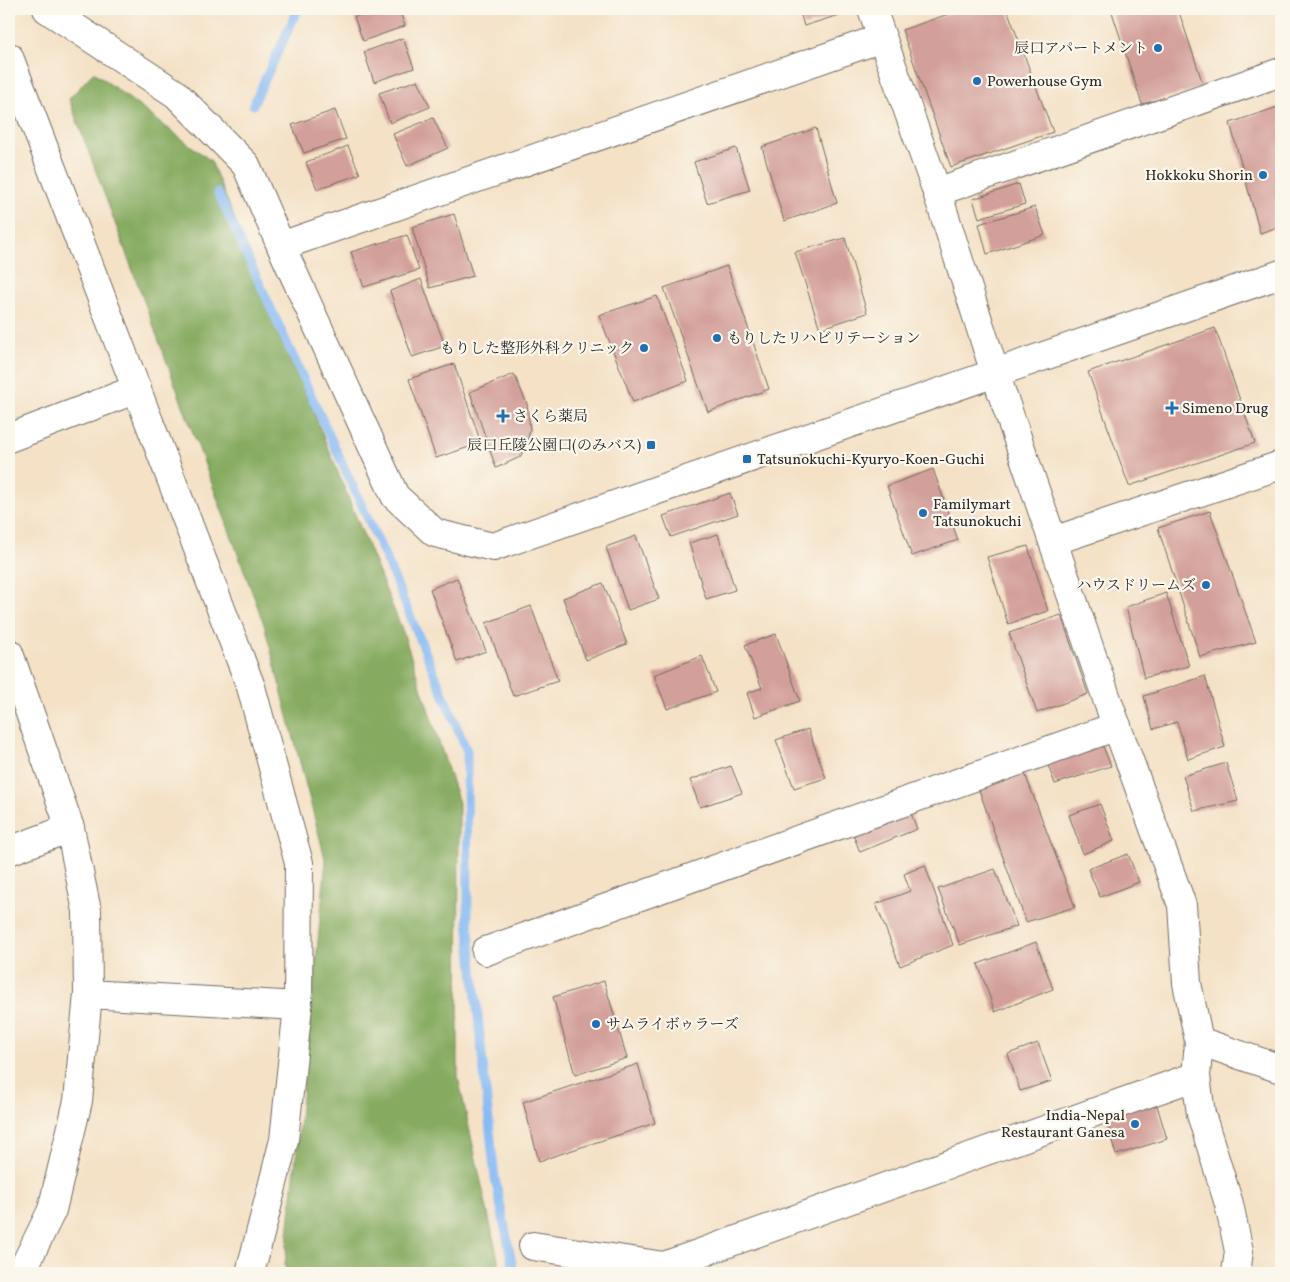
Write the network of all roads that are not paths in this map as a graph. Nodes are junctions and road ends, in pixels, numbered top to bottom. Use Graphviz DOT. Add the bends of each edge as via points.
graph roads {
  1 [pos="47,9"];
  2 [pos="872,9"];
  3 [pos="882,38"];
  4 [pos="9,58"];
  5 [pos="1281,72"];
  6 [pos="937,192"];
  7 [pos="281,246"];
  8 [pos="1281,274"];
  9 [pos="995,373"];
  10 [pos="138,389"];
  11 [pos="9,438"];
  12 [pos="1281,465"];
  13 [pos="1053,540"];
  14 [pos="9,653"];
  15 [pos="1116,726"];
  16 [pos="70,828"];
  17 [pos="9,851"];
  18 [pos="486,951"];
  19 [pos="88,994"];
  20 [pos="298,1006"];
  21 [pos="1199,1041"];
  22 [pos="1281,1069"];
  23 [pos="1196,1076"];
  24 [pos="533,1246"];
  25 [pos="21,1273"];
  26 [pos="250,1273"];
  27 [pos="1236,1273"];
  1 -- 7 [label="street" via="176,94 246,165"];
  2 -- 3 [label="street"];
  3 -- 6 [label="street"];
  3 -- 7 [label="street"];
  4 -- 10 [label="street"];
  5 -- 6 [label="street"];
  6 -- 9 [label="street"];
  7 -- 9 [label="street" via="395,496 434,533 493,547"];
  8 -- 9 [label="street"];
  9 -- 13 [label="street"];
  10 -- 11 [label="street"];
  10 -- 20 [label="street" via="251,687 299,863"];
  12 -- 13 [label="street"];
  13 -- 15 [label="street"];
  14 -- 16 [label="street"];
  15 -- 18 [label="street"];
  15 -- 21 [label="street" via="1182,905 1187,983"];
  16 -- 17 [label="street"];
  16 -- 19 [label="street" via="87,911"];
  19 -- 20 [label="street"];
  19 -- 25 [label="street" via="78,1101 61,1174 52,1210"];
  20 -- 26 [label="street" via="284,1140"];
  21 -- 22 [label="street"];
  21 -- 23 [label="street"];
  23 -- 24 [label="street" via="664,1266"];
  23 -- 27 [label="street" via="1201,1114 1229,1204 1239,1251"];
}
